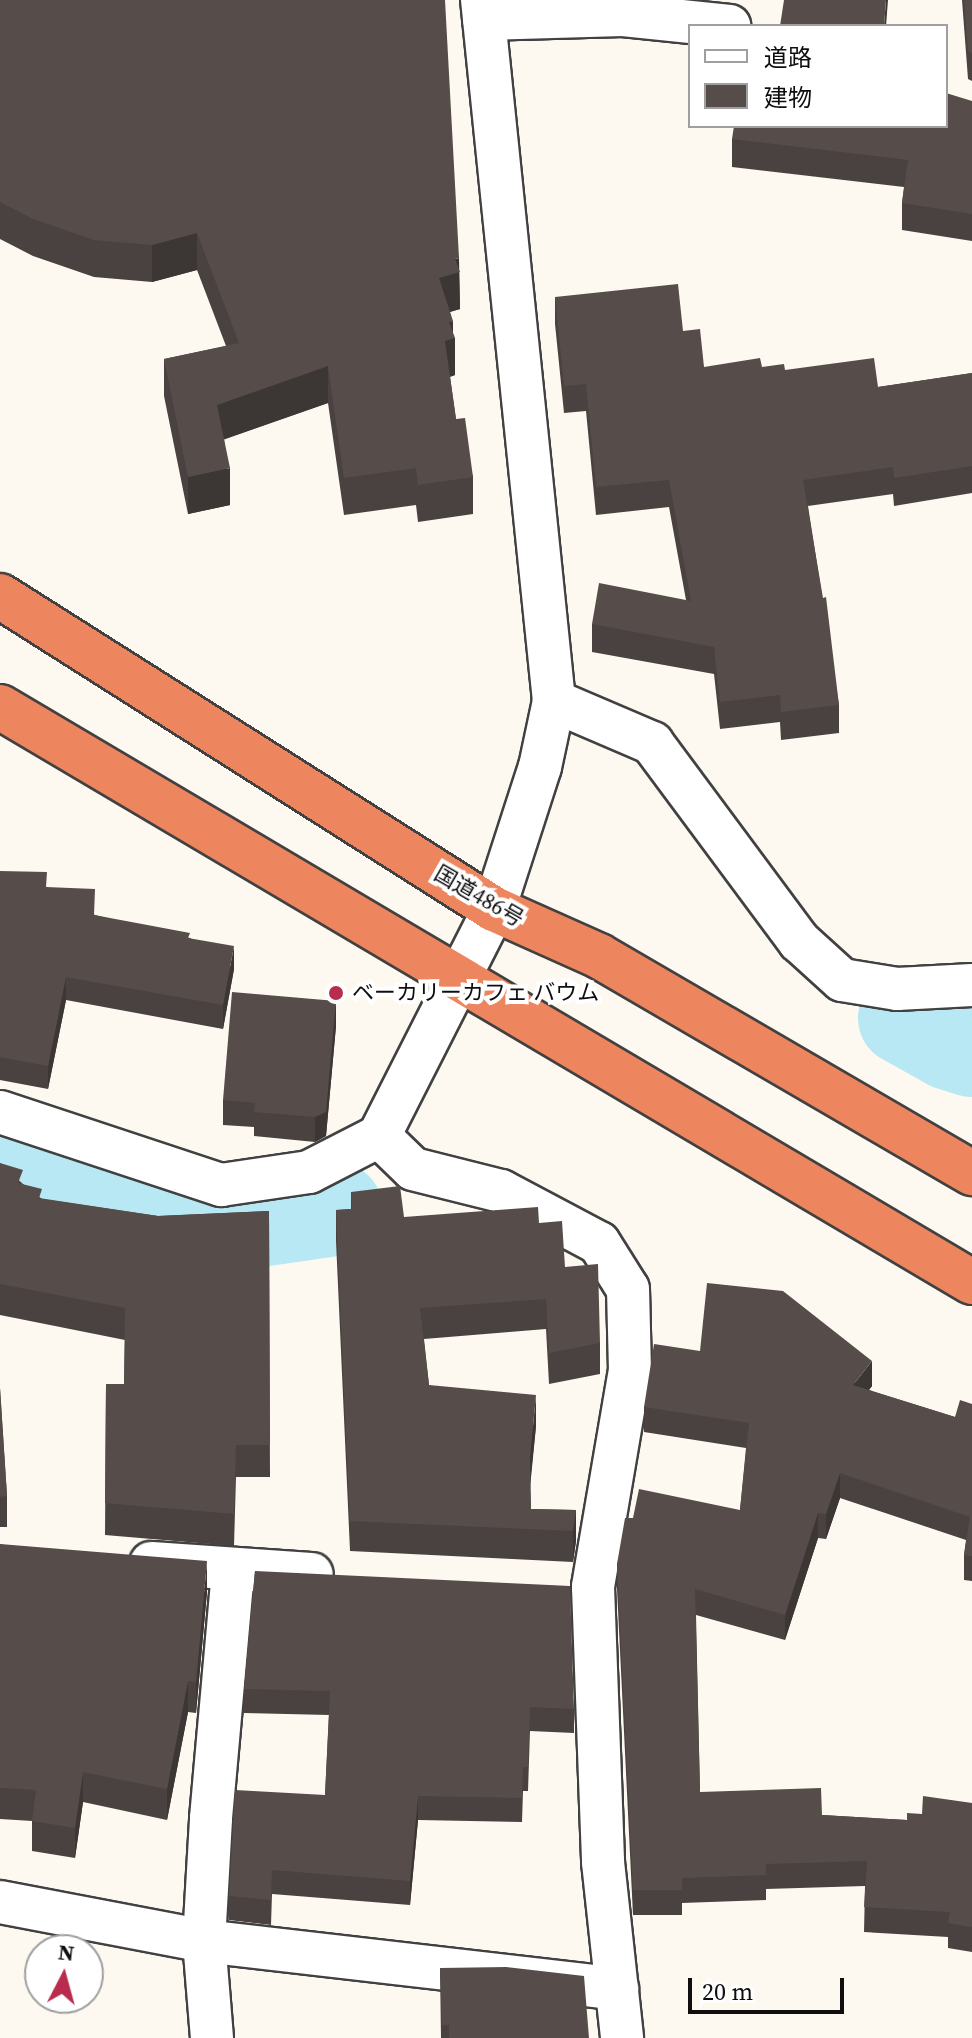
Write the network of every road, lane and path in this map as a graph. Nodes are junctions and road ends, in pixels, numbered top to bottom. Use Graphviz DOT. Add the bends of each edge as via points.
graph roads {
  1 [pos="483,10"];
  2 [pos="710,24"];
  3 [pos="0,596"];
  4 [pos="554,701"];
  5 [pos="0,707"];
  6 [pos="494,909"];
  7 [pos="458,981"];
  8 [pos="972,985"];
  9 [pos="0,1112"];
  10 [pos="379,1136"];
  11 [pos="972,1173"];
  12 [pos="972,1282"];
  13 [pos="109,1560"];
  14 [pos="233,1570"];
  15 [pos="343,1576"];
  16 [pos="0,1902"];
  17 [pos="204,1941"];
  18 [pos="617,1989"];
  19 [pos="212,2038"];
  20 [pos="622,2038"];
  1 -- 2 [label="street"];
  1 -- 4 [label="street"];
  3 -- 6 [label="highway, 国道486号"];
  4 -- 6 [label="street" via="540,767"];
  4 -- 8 [label="street" via="652,743 799,941 842,980 897,989"];
  5 -- 7 [label="highway"];
  6 -- 7 [label="street"];
  6 -- 11 [label="highway, 国道486号" via="599,956"];
  7 -- 10 [label="street"];
  7 -- 12 [label="highway"];
  9 -- 10 [label="street" via="221,1185 309,1172"];
  10 -- 18 [label="street" via="413,1169 501,1191 599,1243 628,1289 630,1370 578,1587"];
  13 -- 14 [label="street"];
  14 -- 15 [label="street"];
  14 -- 17 [label="street"];
  16 -- 17 [label="street"];
  17 -- 18 [label="street"];
  17 -- 19 [label="street"];
  18 -- 20 [label="street"];
}
